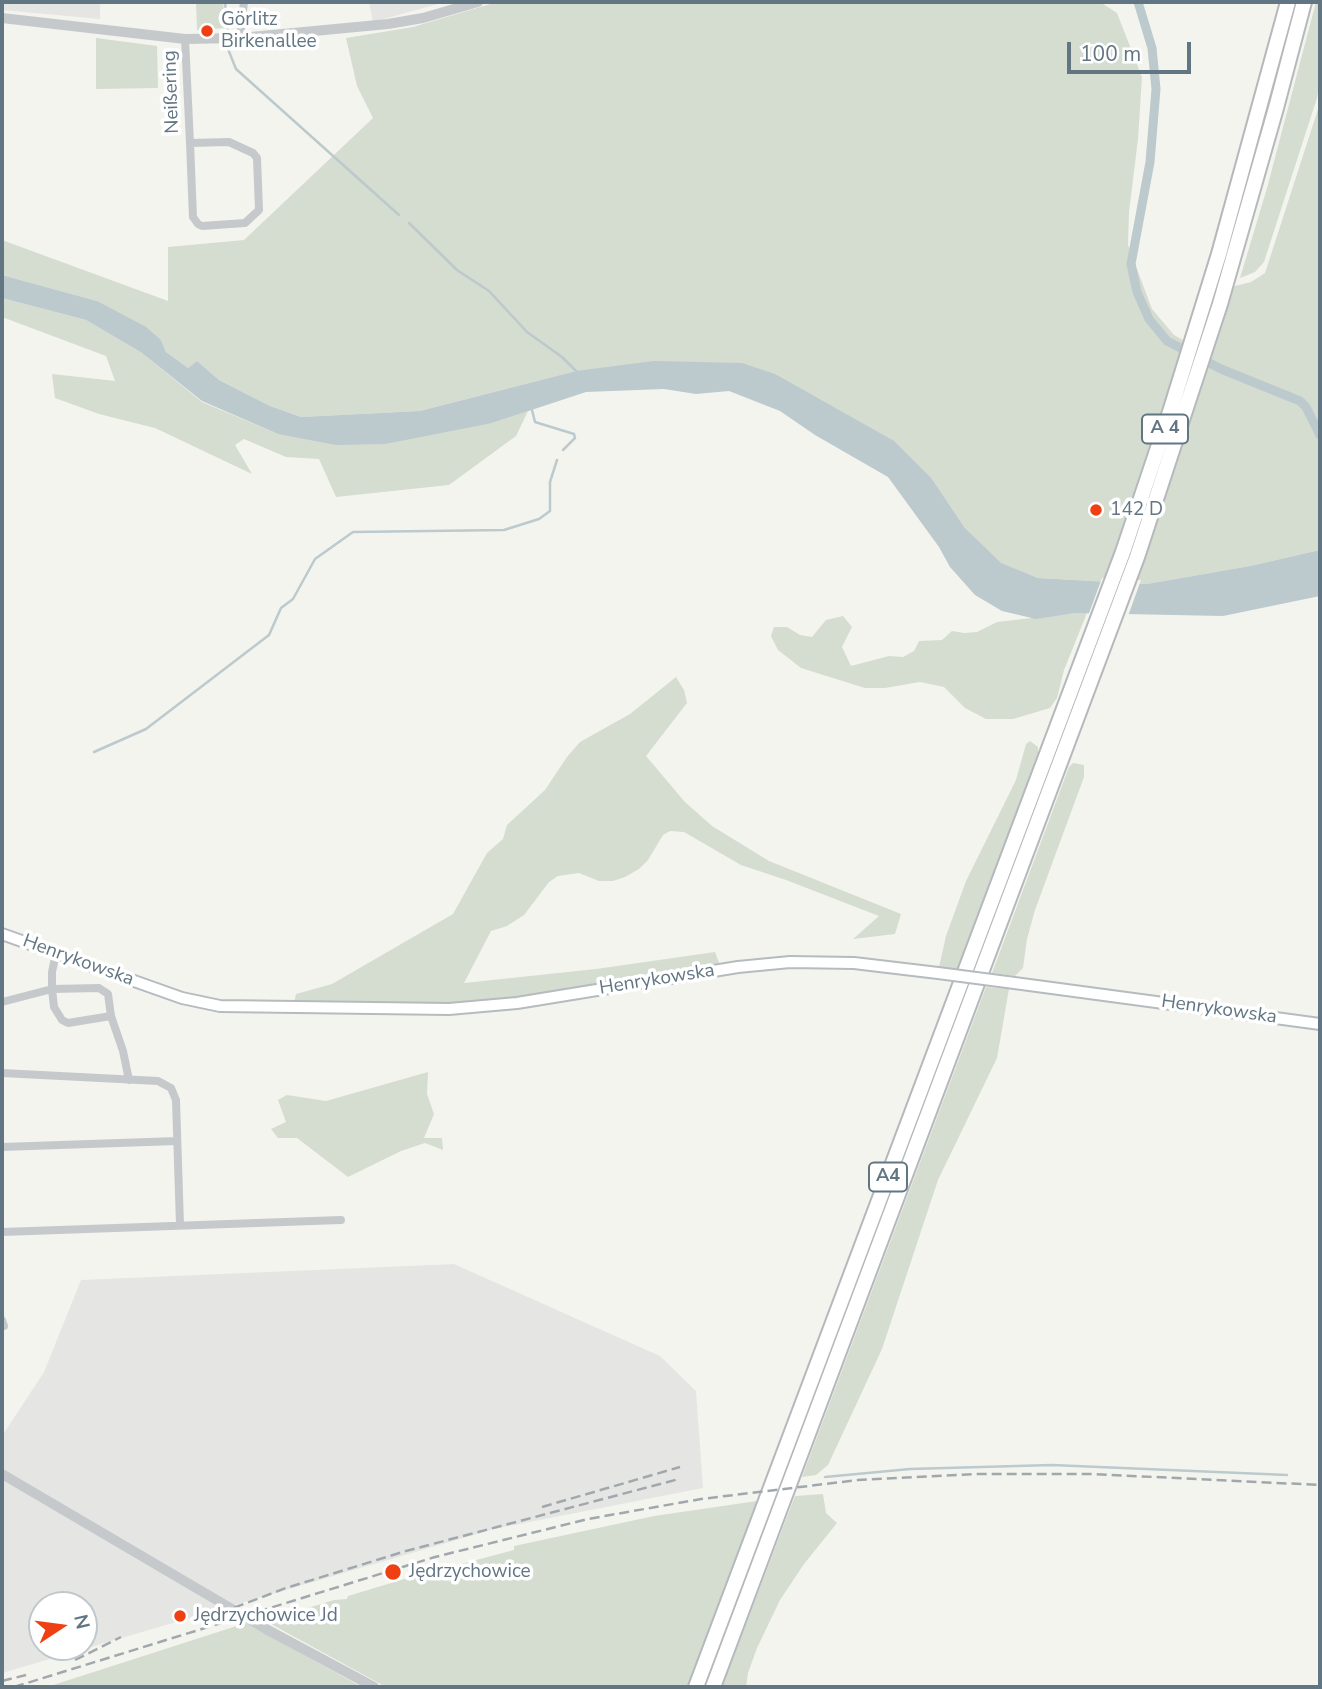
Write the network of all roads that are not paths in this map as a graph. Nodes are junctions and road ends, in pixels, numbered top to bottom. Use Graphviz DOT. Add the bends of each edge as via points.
graph roads {
  1 [pos="244,2"];
  2 [pos="478,2"];
  3 [pos="1288,2"];
  4 [pos="1304,2"];
  5 [pos="2,18"];
  6 [pos="240,38"];
  7 [pos="185,39"];
  8 [pos="190,143"];
  9 [pos="1105,601"];
  10 [pos="1122,601"];
  11 [pos="2,934"];
  12 [pos="56,953"];
  13 [pos="52,989"];
  14 [pos="2,1002"];
  15 [pos="111,1016"];
  16 [pos="1320,1024"];
  17 [pos="2,1073"];
  18 [pos="129,1080"];
  19 [pos="177,1141"];
  20 [pos="2,1147"];
  21 [pos="341,1220"];
  22 [pos="180,1225"];
  23 [pos="2,1232"];
  24 [pos="2,1474"];
  25 [pos="374,1687"];
  26 [pos="696,1687"];
  27 [pos="713,1687"];
  1 -- 6 [label="street"];
  2 -- 6 [label="street" via="388,24"];
  3 -- 9 [label="highway, A 4" via="1219,254"];
  4 -- 10 [label="highway, A 4" via="1235,255"];
  5 -- 7 [label="street"];
  6 -- 7 [label="street"];
  7 -- 8 [label="street, Neißering"];
  8 -- 8 [label="street, Neißering" via="194,221 202,226 242,223 259,209 253,153 229,142"];
  9 -- 26 [label="highway, A4"];
  10 -- 27 [label="highway, A4"];
  11 -- 12 [label="main road, Henrykowska"];
  12 -- 13 [label="street"];
  12 -- 16 [label="main road, Henrykowska, bridge" via="182,998 220,1006 449,1009 517,1003 738,967 854,963"];
  13 -- 14 [label="street"];
  13 -- 15 [label="street" via="99,988 110,998"];
  13 -- 15 [label="street" via="61,1020 68,1023"];
  15 -- 18 [label="street"];
  17 -- 18 [label="street"];
  18 -- 19 [label="street" via="158,1081 171,1088 176,1100"];
  19 -- 20 [label="street"];
  19 -- 22 [label="street"];
  21 -- 22 [label="street"];
  22 -- 23 [label="street"];
  24 -- 25 [label="street"];
}
